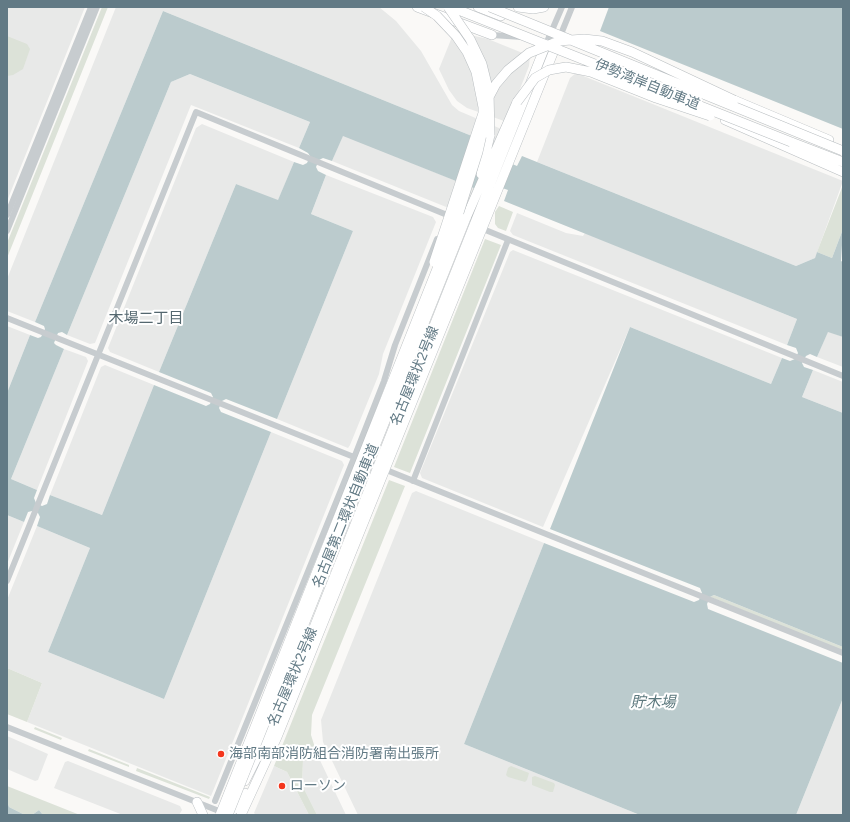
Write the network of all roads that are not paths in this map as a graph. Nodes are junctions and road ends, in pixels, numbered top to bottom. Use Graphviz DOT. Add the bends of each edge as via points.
graph roads {
  1 [pos="91,7"];
  2 [pos="97,7"];
  3 [pos="417,7"];
  4 [pos="424,7"];
  5 [pos="448,7"];
  6 [pos="451,7"];
  7 [pos="478,7"];
  8 [pos="490,7"];
  9 [pos="518,7"];
  10 [pos="544,7"];
  11 [pos="562,7"];
  12 [pos="572,7"];
  13 [pos="492,35"];
  14 [pos="550,35"];
  15 [pos="546,44"];
  16 [pos="555,48"];
  17 [pos="721,118"];
  18 [pos="791,142"];
  19 [pos="510,147"];
  20 [pos="843,147"];
  21 [pos="843,151"];
  22 [pos="843,162"];
  23 [pos="843,172"];
  24 [pos="7,215"];
  25 [pos="447,215"];
  26 [pos="466,218"];
  27 [pos="479,228"];
  28 [pos="7,230"];
  29 [pos="508,240"];
  30 [pos="418,317"];
  31 [pos="7,318"];
  32 [pos="98,354"];
  33 [pos="843,376"];
  34 [pos="354,458"];
  35 [pos="382,469"];
  36 [pos="413,481"];
  37 [pos="7,581"];
  38 [pos="843,653"];
  39 [pos="7,727"];
  40 [pos="269,754"];
  41 [pos="215,801"];
  42 [pos="197,802"];
  43 [pos="202,815"];
  44 [pos="220,815"];
  45 [pos="228,815"];
  46 [pos="241,815"];
  1 -- 24 [label="street"];
  2 -- 28 [label="street"];
  3 -- 13 [label="highway"];
  4 -- 30 [label="highway, bridge" via="450,30 472,62 482,95 483,120 478,152 464,199"];
  5 -- 26 [label="highway, bridge" via="477,51 486,78 490,108 490,135 486,154"];
  6 -- 18 [label="highway, 伊勢湾岸自動車道, bridge"];
  7 -- 14 [label="highway"];
  8 -- 21 [label="highway, 伊勢湾岸自動車道, bridge"];
  9 -- 10 [label="highway"];
  11 -- 14 [label="street"];
  12 -- 16 [label="street"];
  13 -- 15 [label="street" via="524,37"];
  14 -- 15 [label="street"];
  15 -- 16 [label="street"];
  15 -- 19 [label="highway, 名古屋環状2号線"];
  16 -- 19 [label="highway, 名古屋環状2号線"];
  17 -- 23 [label="highway"];
  18 -- 22 [label="highway, 伊勢湾岸自動車道"];
  18 -- 26 [label="highway, bridge" via="679,106 591,72 557,68 535,78 522,92"];
  19 -- 27 [label="highway, 名古屋環状2号線"];
  20 -- 30 [label="highway, bridge" via="612,44 576,39 544,46 514,63 487,101"];
  25 -- 27 [label="street"];
  25 -- 32 [label="street" via="295,155 196,112"];
  25 -- 34 [label="street" via="395,345"];
  26 -- 45 [label="highway, 名古屋第二環状自動車道, bridge"];
  27 -- 29 [label="street"];
  27 -- 35 [label="highway, 名古屋環状2号線"];
  29 -- 33 [label="street"];
  29 -- 36 [label="street"];
  30 -- 44 [label="highway, 名古屋第二環状自動車道, bridge"];
  31 -- 32 [label="street"];
  32 -- 34 [label="street"];
  32 -- 37 [label="street"];
  34 -- 35 [label="street"];
  34 -- 41 [label="street"];
  35 -- 36 [label="street"];
  35 -- 40 [label="highway, 名古屋環状2号線"];
  35 -- 45 [label="highway, 名古屋環状2号線" via="279,714"];
  36 -- 38 [label="street"];
  39 -- 42 [label="street"];
  40 -- 45 [label="highway" via="239,803"];
  40 -- 46 [label="highway, 名古屋環状2号線"];
  42 -- 43 [label="highway"];
  42 -- 45 [label="street"];
}
